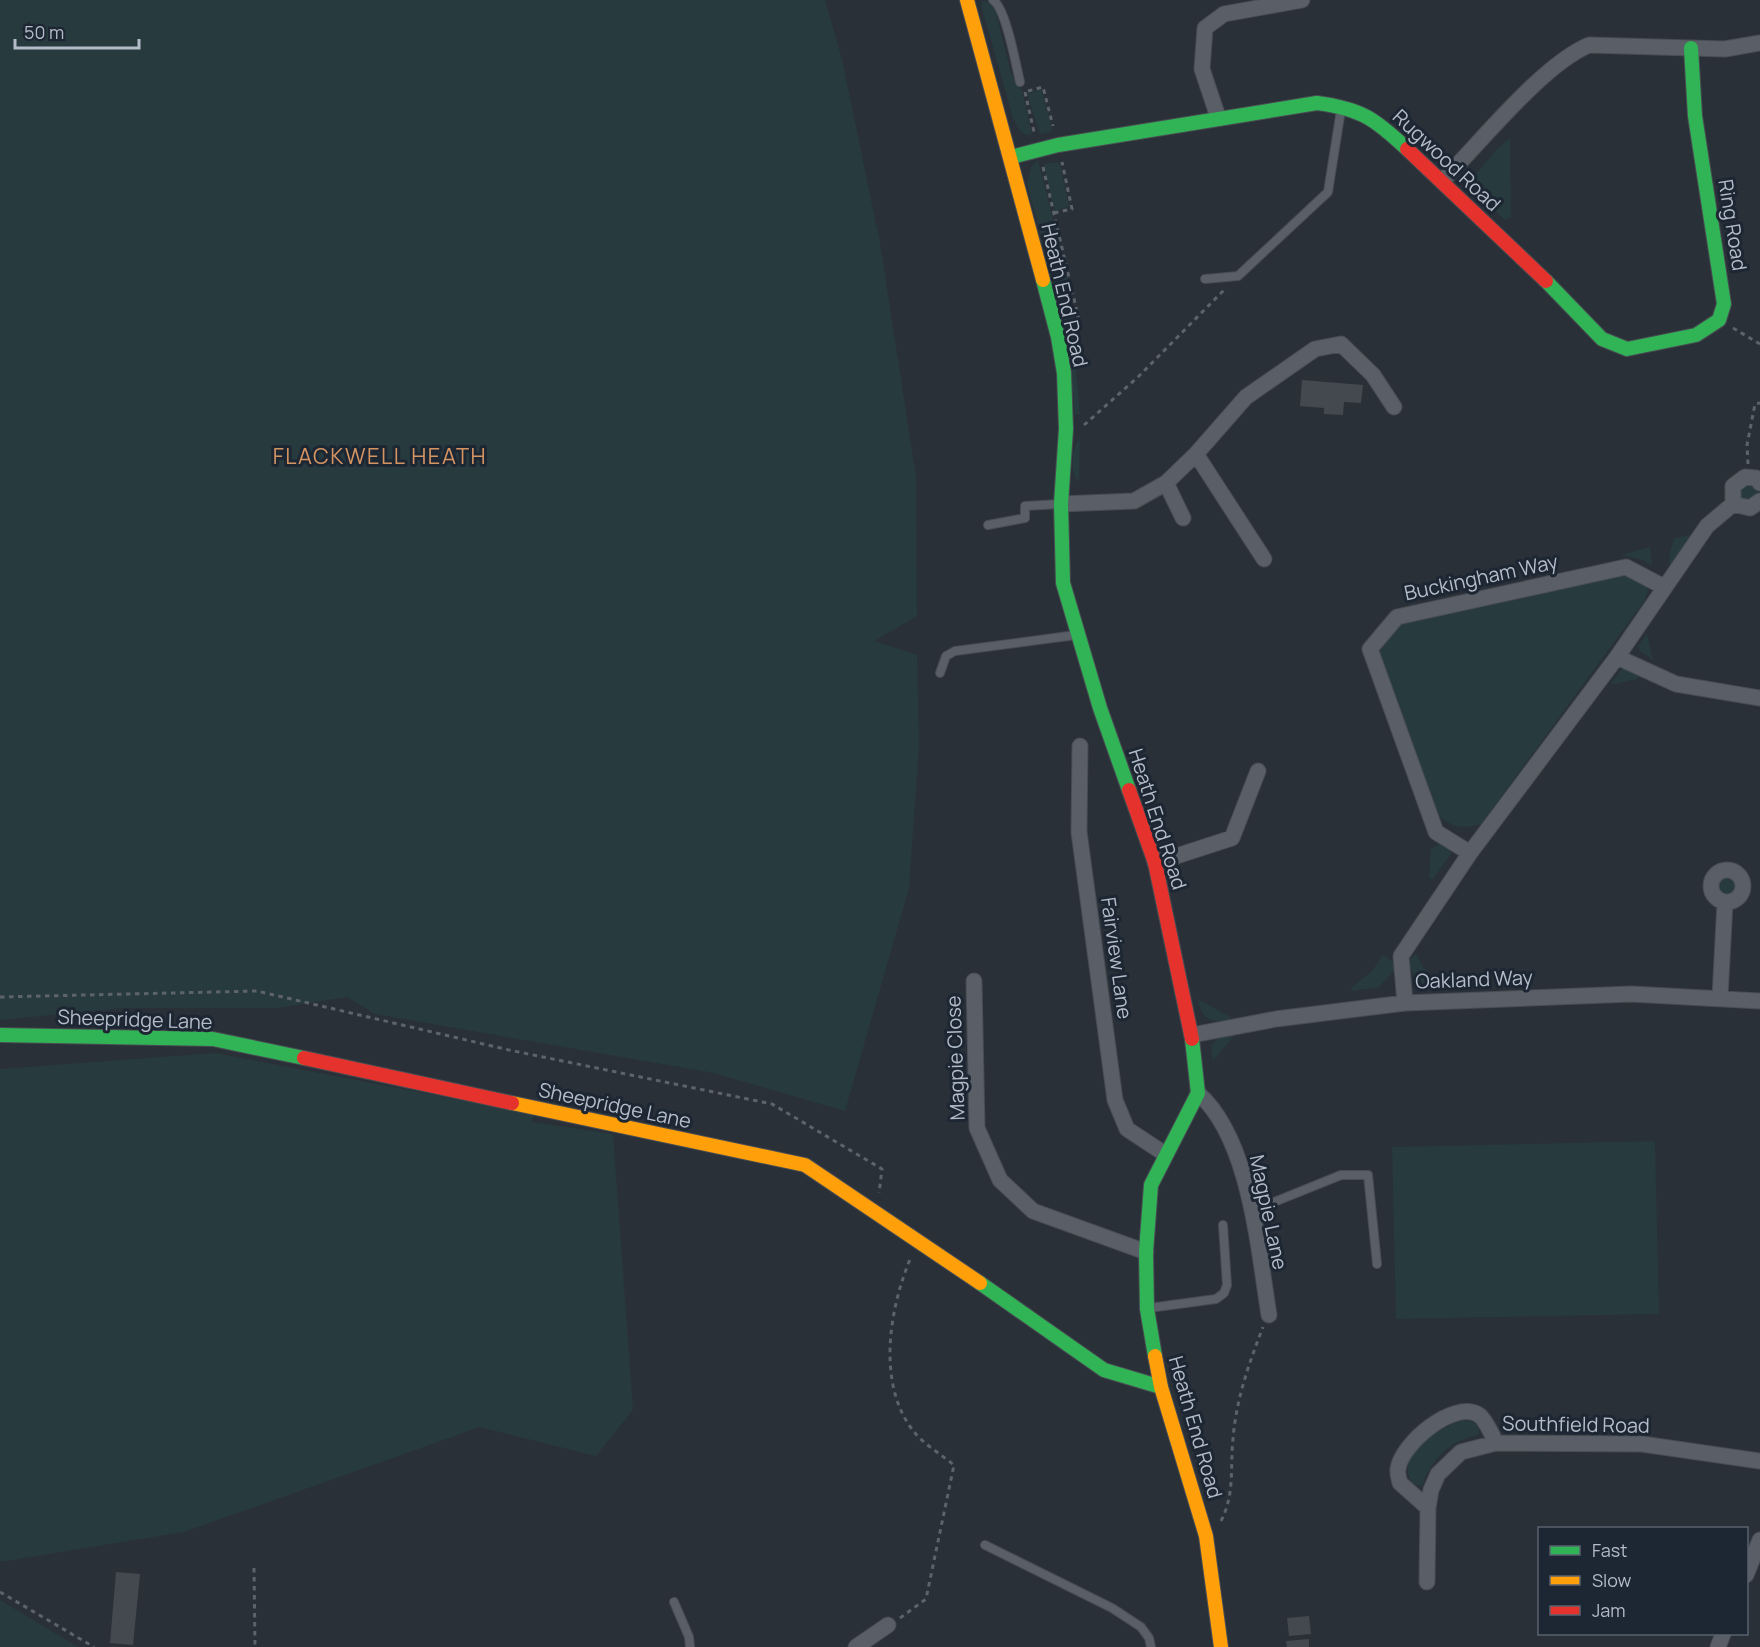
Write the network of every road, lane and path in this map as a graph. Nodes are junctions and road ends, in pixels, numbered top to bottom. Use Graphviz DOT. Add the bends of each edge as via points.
graph roads {
  1 [pos="968,0"];
  2 [pos="993,0"];
  3 [pos="1302,0"];
  4 [pos="1760,43"];
  5 [pos="1691,48"];
  6 [pos="1020,82"];
  7 [pos="1025,92"];
  8 [pos="1340,116"];
  9 [pos="1218,117"];
  10 [pos="1039,150"];
  11 [pos="1011,157"];
  12 [pos="1442,181"];
  13 [pos="1238,276"];
  14 [pos="1205,279"];
  15 [pos="1732,327"];
  16 [pos="1602,339"];
  17 [pos="1760,344"];
  18 [pos="1077,354"];
  19 [pos="1760,403"];
  20 [pos="1394,407"];
  21 [pos="1084,413"];
  22 [pos="1196,454"];
  23 [pos="1755,480"];
  24 [pos="1166,483"];
  25 [pos="1760,501"];
  26 [pos="1061,504"];
  27 [pos="1733,504"];
  28 [pos="1183,518"];
  29 [pos="988,525"];
  30 [pos="1264,559"];
  31 [pos="1664,587"];
  32 [pos="1077,635"];
  33 [pos="1617,657"];
  34 [pos="940,673"];
  35 [pos="1760,698"];
  36 [pos="1080,746"];
  37 [pos="1258,771"];
  38 [pos="1470,853"];
  39 [pos="1155,863"];
  40 [pos="1725,902"];
  41 [pos="974,981"];
  42 [pos="0,997"];
  43 [pos="1720,997"];
  44 [pos="1760,1001"];
  45 [pos="1405,1003"];
  46 [pos="0,1035"];
  47 [pos="1192,1035"];
  48 [pos="1198,1093"];
  49 [pos="1165,1154"];
  50 [pos="1252,1211"];
  51 [pos="877,1212"];
  52 [pos="1223,1225"];
  53 [pos="917,1240"];
  54 [pos="1146,1252"];
  55 [pos="1377,1264"];
  56 [pos="1147,1309"];
  57 [pos="1269,1315"];
  58 [pos="1161,1387"];
  59 [pos="1496,1443"];
  60 [pos="1760,1461"];
  61 [pos="1428,1508"];
  62 [pos="1222,1520"];
  63 [pos="1760,1540"];
  64 [pos="985,1545"];
  65 [pos="254,1568"];
  66 [pos="1748,1570"];
  67 [pos="1427,1582"];
  68 [pos="0,1592"];
  69 [pos="674,1602"];
  70 [pos="888,1626"];
  71 [pos="94,1647"];
  72 [pos="255,1647"];
  73 [pos="690,1647"];
  74 [pos="856,1647"];
  75 [pos="1151,1647"];
  76 [pos="1221,1647"];
  1 -- 11 [label="street, Heath End Road"];
  2 -- 6 [label="lane" via="1004,20"];
  3 -- 9 [label="street" via="1224,14 1205,28 1202,69"];
  4 -- 5 [label="street" via="1725,49"];
  5 -- 12 [label="street" via="1590,45 1570,53"];
  5 -- 16 [label="street, Ring Road" via="1695,116 1724,304 1719,320 1696,335 1627,349"];
  7 -- 10 [label="path"];
  8 -- 13 [label="lane" via="1328,192"];
  9 -- 10 [label="street, Rugwood Road"];
  9 -- 12 [label="street, Rugwood Road" via="1317,103 1341,106 1376,120"];
  10 -- 11 [label="street, Rugwood Road"];
  10 -- 18 [label="path" via="1078,316"];
  11 -- 26 [label="street, Heath End Road" via="1061,355 1066,429"];
  12 -- 16 [label="street, Rugwood Road"];
  13 -- 14 [label="lane"];
  13 -- 21 [label="path" via="1139,376 1085,424"];
  15 -- 17 [label="path"];
  19 -- 23 [label="path" via="1755,404 1747,445"];
  20 -- 22 [label="street" via="1373,375 1341,344 1315,349 1246,398"];
  22 -- 24 [label="street"];
  22 -- 30 [label="street"];
  23 -- 27 [label="street" via="1745,477 1733,486"];
  24 -- 26 [label="street" via="1134,501"];
  24 -- 28 [label="street"];
  25 -- 27 [label="street" via="1750,508"];
  26 -- 29 [label="lane" via="1025,506 1025,518"];
  26 -- 32 [label="street, Heath End Road" via="1063,583"];
  27 -- 31 [label="street" via="1707,526"];
  31 -- 33 [label="street"];
  31 -- 38 [label="street, Buckingham Way" via="1626,567 1397,617 1370,648 1436,832"];
  32 -- 34 [label="lane" via="955,651 946,656"];
  32 -- 39 [label="street, Heath End Road"];
  33 -- 35 [label="street" via="1676,684"];
  33 -- 38 [label="street"];
  36 -- 49 [label="street, Fairview Lane" via="1079,831 1115,1100 1127,1129"];
  37 -- 39 [label="street" via="1232,838"];
  38 -- 45 [label="street" via="1401,956"];
  39 -- 47 [label="street, Heath End Road"];
  40 -- 43 [label="street"];
  41 -- 54 [label="street, Magpie Close" via="977,1128 1000,1180 1034,1211"];
  42 -- 51 [label="path" via="257,990 509,1050 772,1104 882,1169"];
  43 -- 44 [label="street, Oakland Way"];
  43 -- 45 [label="street, Oakland Way" via="1631,994"];
  45 -- 47 [label="street, Oakland Way" via="1276,1019"];
  46 -- 51 [label="street, Sheepridge Lane" via="213,1039 805,1165"];
  47 -- 48 [label="street, Heath End Road"];
  48 -- 49 [label="street, Heath End Road"];
  48 -- 50 [label="street, Magpie Lane" via="1214,1108 1232,1141"];
  49 -- 54 [label="street, Heath End Road" via="1151,1185"];
  50 -- 55 [label="lane" via="1341,1175 1368,1175"];
  50 -- 57 [label="street, Magpie Lane"];
  51 -- 53 [label="street, Sheepridge Lane"];
  52 -- 56 [label="lane" via="1227,1285 1224,1293 1216,1299"];
  53 -- 58 [label="street, Sheepridge Lane" via="1104,1370"];
  53 -- 70 [label="path" via="905,1271 891,1334 893,1394 915,1433 954,1465 926,1599"];
  54 -- 56 [label="street, Heath End Road"];
  56 -- 58 [label="street, Heath End Road"];
  57 -- 62 [label="path" via="1246,1372 1233,1438 1232,1494"];
  58 -- 76 [label="street, Heath End Road" via="1206,1536"];
  59 -- 60 [label="street, Southfield Road" via="1642,1444"];
  59 -- 61 [label="street, Southfield Road" via="1461,1452 1438,1474"];
  59 -- 61 [label="street" via="1481,1416 1466,1410 1451,1413 1430,1427 1407,1451 1398,1468 1400,1483"];
  61 -- 67 [label="street, Southfield Road"];
  63 -- 66 [label="street"];
  64 -- 75 [label="lane" via="1112,1608 1141,1627"];
  65 -- 72 [label="path"];
  68 -- 71 [label="path"];
  69 -- 73 [label="lane"];
  70 -- 74 [label="street"];
}
